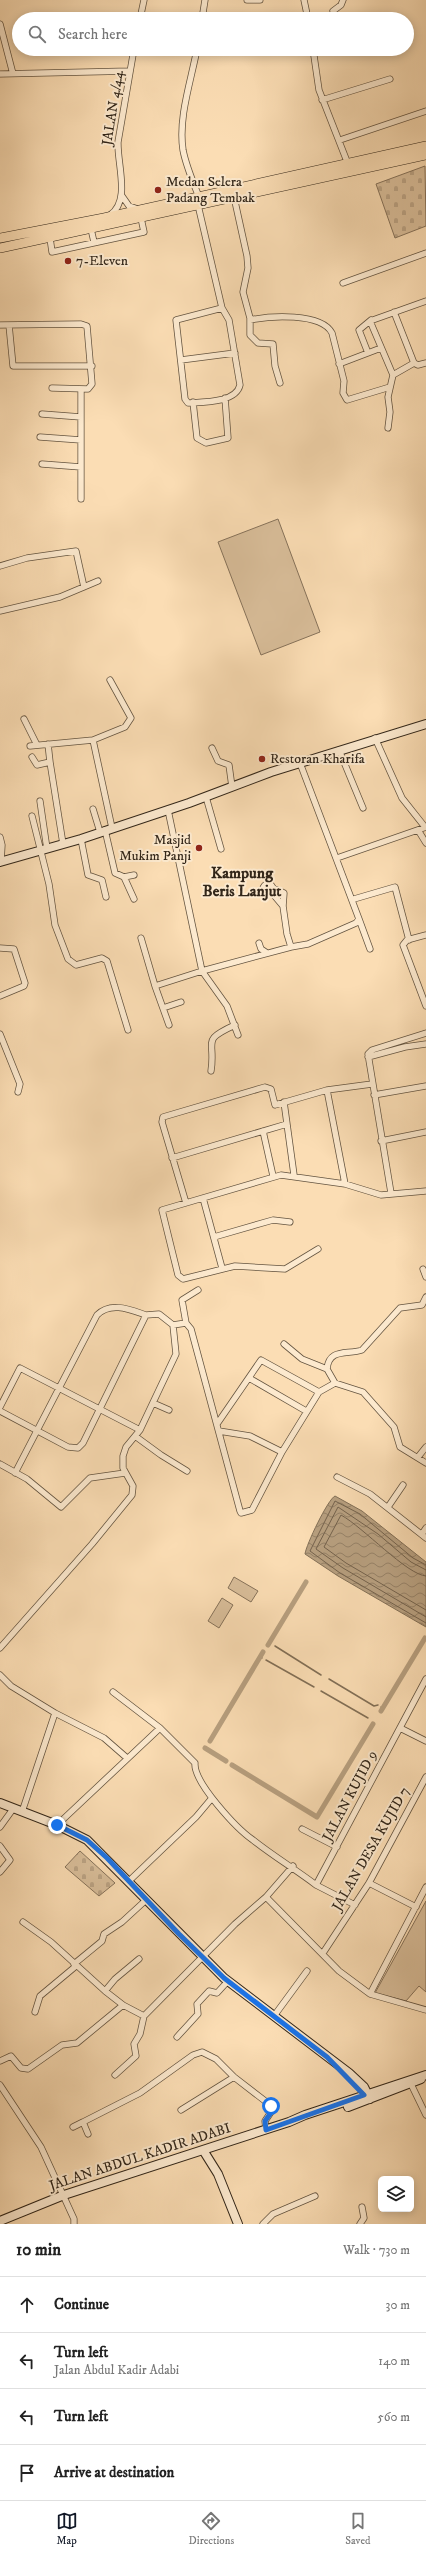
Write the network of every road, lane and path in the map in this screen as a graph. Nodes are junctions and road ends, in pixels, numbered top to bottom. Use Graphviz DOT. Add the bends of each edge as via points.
graph roads {
  1 [pos="144,0"];
  2 [pos="205,0"];
  3 [pos="248,0"];
  4 [pos="260,0"];
  5 [pos="304,0"];
  6 [pos="343,0"];
  7 [pos="333,11"];
  8 [pos="141,12"];
  9 [pos="203,12"];
  10 [pos="307,12"];
  11 [pos="0,24"];
  12 [pos="133,56"];
  13 [pos="196,56"];
  14 [pos="313,56"];
  15 [pos="130,72"];
  16 [pos="0,74"];
  17 [pos="13,74"];
  18 [pos="390,79"];
  19 [pos="322,100"];
  20 [pos="426,111"];
  21 [pos="340,140"];
  22 [pos="426,146"];
  23 [pos="426,155"];
  24 [pos="348,164"];
  25 [pos="122,196"];
  26 [pos="234,197"];
  27 [pos="198,201"];
  28 [pos="141,214"];
  29 [pos="104,218"];
  30 [pos="91,229"];
  31 [pos="2,238"];
  32 [pos="50,238"];
  33 [pos="94,242"];
  34 [pos="0,248"];
  35 [pos="426,253"];
  36 [pos="343,283"];
  37 [pos="426,301"];
  38 [pos="222,308"];
  39 [pos="394,312"];
  40 [pos="250,320"];
  41 [pos="371,320"];
  42 [pos="9,325"];
  43 [pos="0,326"];
  44 [pos="381,348"];
  45 [pos="235,352"];
  46 [pos="368,353"];
  47 [pos="181,360"];
  48 [pos="414,363"];
  49 [pos="426,363"];
  50 [pos="339,364"];
  51 [pos="92,366"];
  52 [pos="394,375"];
  53 [pos="280,383"];
  54 [pos="390,387"];
  55 [pos="52,388"];
  56 [pos="81,390"];
  57 [pos="225,398"];
  58 [pos="194,402"];
  59 [pos="42,414"];
  60 [pos="81,416"];
  61 [pos="388,428"];
  62 [pos="40,437"];
  63 [pos="81,440"];
  64 [pos="42,464"];
  65 [pos="81,467"];
  66 [pos="81,499"];
  67 [pos="0,566"];
  68 [pos="98,581"];
  69 [pos="84,587"];
  70 [pos="0,611"];
  71 [pos="110,680"];
  72 [pos="24,719"];
  73 [pos="426,724"];
  74 [pos="375,738"];
  75 [pos="93,740"];
  76 [pos="48,744"];
  77 [pos="37,745"];
  78 [pos="30,746"];
  79 [pos="212,748"];
  80 [pos="339,750"];
  81 [pos="32,758"];
  82 [pos="50,762"];
  83 [pos="300,763"];
  84 [pos="232,787"];
  85 [pos="206,797"];
  86 [pos="40,801"];
  87 [pos="363,808"];
  88 [pos="93,809"];
  89 [pos="168,810"];
  90 [pos="32,816"];
  91 [pos="425,827"];
  92 [pos="105,830"];
  93 [pos="418,830"];
  94 [pos="0,837"];
  95 [pos="80,839"];
  96 [pos="426,843"];
  97 [pos="63,844"];
  98 [pos="221,849"];
  99 [pos="43,851"];
  100 [pos="337,858"];
  101 [pos="1,862"];
  102 [pos="134,874"];
  103 [pos="124,877"];
  104 [pos="106,897"];
  105 [pos="134,899"];
  106 [pos="354,899"];
  107 [pos="283,906"];
  108 [pos="360,919"];
  109 [pos="426,935"];
  110 [pos="141,938"];
  111 [pos="409,940"];
  112 [pos="259,943"];
  113 [pos="291,947"];
  114 [pos="0,948"];
  115 [pos="370,949"];
  116 [pos="267,953"];
  117 [pos="202,971"];
  118 [pos="155,986"];
  119 [pos="0,996"];
  120 [pos="181,1002"];
  121 [pos="426,1006"];
  122 [pos="162,1008"];
  123 [pos="169,1025"];
  124 [pos="235,1026"];
  125 [pos="128,1030"];
  126 [pos="426,1033"];
  127 [pos="0,1034"];
  128 [pos="238,1035"];
  129 [pos="426,1044"];
  130 [pos="368,1057"];
  131 [pos="211,1071"];
  132 [pos="372,1084"];
  133 [pos="426,1086"];
  134 [pos="327,1090"];
  135 [pos="18,1092"];
  136 [pos="374,1095"];
  137 [pos="284,1102"];
  138 [pos="287,1124"];
  139 [pos="263,1131"];
  140 [pos="426,1132"];
  141 [pos="382,1141"];
  142 [pos="172,1158"];
  143 [pos="294,1175"];
  144 [pos="273,1176"];
  145 [pos="345,1184"];
  146 [pos="426,1191"];
  147 [pos="390,1193"];
  148 [pos="204,1198"];
  149 [pos="186,1203"];
  150 [pos="290,1222"];
  151 [pos="214,1236"];
  152 [pos="318,1249"];
  153 [pos="222,1268"];
  154 [pos="423,1269"];
  155 [pos="426,1277"];
  156 [pos="198,1290"];
  157 [pos="426,1297"];
  158 [pos="146,1315"];
  159 [pos="186,1323"];
  160 [pos="173,1325"];
  161 [pos="284,1344"];
  162 [pos="327,1369"];
  163 [pos="248,1378"];
  164 [pos="335,1383"];
  165 [pos="60,1389"];
  166 [pos="319,1392"];
  167 [pos="153,1403"];
  168 [pos="0,1407"];
  169 [pos="100,1409"];
  170 [pos="169,1410"];
  171 [pos="0,1411"];
  172 [pos="306,1411"];
  173 [pos="217,1424"];
  174 [pos="140,1430"];
  175 [pos="38,1431"];
  176 [pos="218,1431"];
  177 [pos="136,1436"];
  178 [pos="426,1446"];
  179 [pos="282,1452"];
  180 [pos="418,1457"];
  181 [pos="426,1463"];
  182 [pos="0,1464"];
  183 [pos="187,1471"];
  184 [pos="15,1473"];
  185 [pos="125,1473"];
  186 [pos="337,1478"];
  187 [pos="403,1485"];
  188 [pos="388,1507"];
  189 [pos="426,1528"];
  190 [pos="424,1536"];
  191 [pos="0,1648"];
  192 [pos="0,1675"];
  193 [pos="426,1679"];
  194 [pos="113,1692"];
  195 [pos="55,1713"];
  196 [pos="160,1728"];
  197 [pos="400,1728"];
  198 [pos="426,1741"];
  199 [pos="127,1758"];
  200 [pos="426,1777"];
  201 [pos="424,1787"];
  202 [pos="212,1798"];
  203 [pos="0,1803"];
  204 [pos="13,1809"];
  205 [pos="22,1812"];
  206 [pos="57,1825"];
  207 [pos="0,1827"];
  208 [pos="302,1829"];
  209 [pos="0,1846"];
  210 [pos="337,1847"];
  211 [pos="293,1866"];
  212 [pos="0,1872"];
  213 [pos="129,1882"];
  214 [pos="369,1883"];
  215 [pos="316,1885"];
  216 [pos="426,1887"];
  217 [pos="266,1897"];
  218 [pos="146,1900"];
  219 [pos="355,1905"];
  220 [pos="416,1907"];
  221 [pos="23,1922"];
  222 [pos="323,1953"];
  223 [pos="203,1958"];
  224 [pos="138,1959"];
  225 [pos="75,1965"];
  226 [pos="307,1971"];
  227 [pos="228,1981"];
  228 [pos="105,1991"];
  229 [pos="370,1994"];
  230 [pos="123,2005"];
  231 [pos="426,2010"];
  232 [pos="34,2012"];
  233 [pos="144,2016"];
  234 [pos="274,2016"];
  235 [pos="177,2037"];
  236 [pos="0,2061"];
  237 [pos="115,2075"];
  238 [pos="426,2075"];
  239 [pos="234,2077"];
  240 [pos="411,2084"];
  241 [pos="0,2085"];
  242 [pos="367,2097"];
  243 [pos="181,2110"];
  244 [pos="426,2115"];
  245 [pos="83,2122"];
  246 [pos="73,2127"];
  247 [pos="266,2130"];
  248 [pos="88,2134"];
  249 [pos="203,2150"];
  250 [pos="64,2195"];
  251 [pos="315,2196"];
  252 [pos="362,2207"];
  253 [pos="0,2221"];
  254 [pos="74,2224"];
  255 [pos="238,2224"];
  256 [pos="263,2224"];
  257 [pos="360,2224"];
  1 -- 8 [label="street"];
  2 -- 9 [label="street"];
  3 -- 4 [label="street"];
  5 -- 10 [label="street"];
  6 -- 7 [label="street"];
  11 -- 17 [label="street"];
  12 -- 15 [label="street, JALAN 4/44"];
  13 -- 27 [label="street" via="183,124 183,138 186,164"];
  14 -- 19 [label="street"];
  15 -- 17 [label="street"];
  15 -- 25 [label="street, JALAN 4/44" via="117,157"];
  16 -- 17 [label="street"];
  18 -- 19 [label="street"];
  19 -- 21 [label="street"];
  20 -- 21 [label="street"];
  21 -- 24 [label="street"];
  22 -- 24 [label="main road"];
  23 -- 26 [label="main road"];
  24 -- 27 [label="main road"];
  25 -- 28 [label="street" via="129,206"];
  25 -- 29 [label="street" via="116,210"];
  26 -- 27 [label="main road"];
  26 -- 40 [label="street" via="247,256 248,268 243,292"];
  27 -- 28 [label="main road"];
  27 -- 38 [label="street"];
  28 -- 29 [label="main road"];
  28 -- 30 [label="main road"];
  28 -- 33 [label="street" via="144,232"];
  29 -- 31 [label="main road"];
  30 -- 32 [label="main road"];
  30 -- 33 [label="street"];
  32 -- 33 [label="street" via="52,252"];
  32 -- 34 [label="main road"];
  35 -- 36 [label="street"];
  37 -- 39 [label="street"];
  38 -- 45 [label="street" via="229,320"];
  38 -- 47 [label="street" via="176,320"];
  39 -- 41 [label="street"];
  39 -- 48 [label="street"];
  40 -- 50 [label="street" via="273,316 324,324 332,333"];
  40 -- 53 [label="street" via="252,340 275,346 274,365"];
  41 -- 44 [label="street" via="370,324"];
  41 -- 46 [label="street" via="359,330"];
  42 -- 43 [label="street"];
  42 -- 51 [label="street" via="84,324 88,328"];
  42 -- 51 [label="street" via="13,366"];
  44 -- 46 [label="street"];
  44 -- 52 [label="street"];
  45 -- 47 [label="street"];
  45 -- 57 [label="street" via="240,385 238,391"];
  46 -- 50 [label="street"];
  47 -- 58 [label="street" via="185,399 188,403"];
  48 -- 49 [label="street"];
  48 -- 52 [label="street"];
  50 -- 54 [label="street" via="344,381 343,393 347,400"];
  51 -- 56 [label="street" via="92,384 88,389"];
  52 -- 54 [label="street"];
  54 -- 61 [label="street"];
  55 -- 56 [label="street"];
  56 -- 60 [label="street"];
  57 -- 58 [label="street"];
  57 -- 58 [label="street" via="228,438 206,443 197,438"];
  59 -- 60 [label="street"];
  60 -- 63 [label="street"];
  62 -- 63 [label="street"];
  63 -- 65 [label="street"];
  64 -- 65 [label="street"];
  65 -- 66 [label="street"];
  67 -- 69 [label="street" via="27,558 76,551"];
  68 -- 69 [label="street"];
  69 -- 70 [label="street" via="60,597"];
  71 -- 75 [label="street" via="131,720 125,727"];
  72 -- 77 [label="street"];
  73 -- 74 [label="main road"];
  74 -- 80 [label="main road"];
  74 -- 91 [label="street" via="402,798"];
  75 -- 76 [label="street"];
  75 -- 92 [label="street"];
  76 -- 77 [label="street"];
  76 -- 82 [label="street"];
  77 -- 78 [label="street"];
  79 -- 84 [label="street" via="218,761 229,765"];
  80 -- 83 [label="main road"];
  80 -- 87 [label="street"];
  81 -- 82 [label="street" via="37,765"];
  82 -- 97 [label="street"];
  83 -- 84 [label="main road"];
  83 -- 100 [label="street"];
  84 -- 85 [label="main road"];
  85 -- 89 [label="main road"];
  85 -- 98 [label="street"];
  86 -- 99 [label="street"];
  88 -- 92 [label="street"];
  89 -- 92 [label="main road"];
  89 -- 117 [label="street"];
  90 -- 99 [label="street"];
  91 -- 93 [label="street"];
  92 -- 95 [label="main road"];
  92 -- 103 [label="street" via="115,873"];
  93 -- 96 [label="street"];
  93 -- 100 [label="street"];
  94 -- 101 [label="street"];
  95 -- 97 [label="main road"];
  95 -- 104 [label="street" via="88,875 102,880"];
  97 -- 99 [label="main road"];
  99 -- 101 [label="main road"];
  99 -- 125 [label="street" via="55,925 68,959 76,965 102,958 107,961"];
  100 -- 106 [label="street"];
  102 -- 103 [label="street"];
  103 -- 105 [label="street"];
  106 -- 108 [label="street"];
  106 -- 111 [label="street" via="395,887"];
  107 -- 107 [label="street" via="272,890 284,893"];
  107 -- 113 [label="street" via="286,934"];
  108 -- 113 [label="street" via="308,944"];
  108 -- 115 [label="street"];
  109 -- 111 [label="street"];
  110 -- 118 [label="street"];
  111 -- 121 [label="street" via="404,942 404,947"];
  112 -- 116 [label="street" via="260,949"];
  113 -- 116 [label="street"];
  114 -- 119 [label="street" via="14,949 25,983 24,986"];
  116 -- 117 [label="street"];
  117 -- 118 [label="street"];
  117 -- 124 [label="street" via="227,1006"];
  118 -- 122 [label="street"];
  120 -- 122 [label="street"];
  122 -- 123 [label="street"];
  124 -- 128 [label="street"];
  124 -- 131 [label="street" via="215,1034 211,1039"];
  126 -- 130 [label="street" via="372,1050"];
  127 -- 135 [label="street" via="20,1084"];
  129 -- 130 [label="street"];
  130 -- 132 [label="street"];
  132 -- 134 [label="street"];
  132 -- 136 [label="street"];
  133 -- 136 [label="street"];
  134 -- 137 [label="street"];
  134 -- 145 [label="street"];
  136 -- 141 [label="street"];
  137 -- 138 [label="street"];
  137 -- 142 [label="street" via="275,1105 271,1089 265,1087 165,1116 162,1122"];
  138 -- 139 [label="street"];
  138 -- 143 [label="street"];
  139 -- 142 [label="street"];
  139 -- 144 [label="street"];
  140 -- 141 [label="street"];
  141 -- 147 [label="street"];
  142 -- 149 [label="street"];
  143 -- 144 [label="street"];
  143 -- 145 [label="street"];
  144 -- 148 [label="street"];
  145 -- 147 [label="street" via="380,1194"];
  146 -- 147 [label="street"];
  148 -- 149 [label="street"];
  148 -- 151 [label="street"];
  149 -- 153 [label="street" via="162,1210 179,1277 185,1279"];
  150 -- 151 [label="street" via="272,1220"];
  151 -- 153 [label="street"];
  152 -- 153 [label="street" via="284,1270 236,1266"];
  154 -- 155 [label="street"];
  156 -- 159 [label="street" via="182,1300"];
  157 -- 162 [label="street" via="422,1304 400,1308 362,1350 340,1352 332,1357"];
  158 -- 160 [label="street" via="159,1314"];
  158 -- 165 [label="street" via="119,1307 98,1314"];
  158 -- 169 [label="street"];
  159 -- 160 [label="street"];
  159 -- 173 [label="street" via="192,1331"];
  160 -- 167 [label="street" via="176,1354"];
  161 -- 162 [label="street" via="302,1359"];
  162 -- 164 [label="street"];
  163 -- 166 [label="street" via="263,1360"];
  163 -- 172 [label="street"];
  163 -- 173 [label="street"];
  164 -- 166 [label="street"];
  164 -- 180 [label="street" via="363,1392 394,1427 400,1447"];
  165 -- 168 [label="street" via="20,1368"];
  165 -- 169 [label="street"];
  165 -- 175 [label="street"];
  166 -- 172 [label="street"];
  167 -- 170 [label="street"];
  167 -- 174 [label="street"];
  169 -- 174 [label="street"];
  169 -- 175 [label="street" via="83,1444 78,1448 68,1447"];
  171 -- 175 [label="street"];
  172 -- 179 [label="street"];
  173 -- 176 [label="street"];
  174 -- 177 [label="street"];
  175 -- 184 [label="street"];
  176 -- 179 [label="street" via="250,1436"];
  176 -- 179 [label="street" via="240,1511 243,1513 252,1511"];
  177 -- 183 [label="street" via="161,1456"];
  177 -- 185 [label="street" via="126,1447 123,1456"];
  178 -- 180 [label="street"];
  180 -- 181 [label="street"];
  182 -- 184 [label="street"];
  184 -- 185 [label="street" via="61,1507 90,1478"];
  185 -- 191 [label="street" via="132,1483 133,1490 120,1510"];
  186 -- 188 [label="street" via="370,1494"];
  187 -- 188 [label="street"];
  188 -- 190 [label="street"];
  189 -- 190 [label="street"];
  192 -- 195 [label="street" via="11,1686"];
  193 -- 197 [label="street, JALAN KUJID 9"];
  194 -- 196 [label="street"];
  195 -- 199 [label="street" via="104,1738"];
  195 -- 205 [label="street"];
  196 -- 199 [label="street"];
  196 -- 202 [label="street" via="195,1763 195,1772"];
  197 -- 198 [label="street"];
  197 -- 210 [label="street, JALAN KUJID 9"];
  199 -- 206 [label="street"];
  200 -- 201 [label="street, JALAN DESA KUJID 7"];
  201 -- 214 [label="street, JALAN DESA KUJID 7"];
  202 -- 211 [label="street" via="252,1840"];
  202 -- 213 [label="street"];
  203 -- 204 [label="main road"];
  204 -- 205 [label="main road"];
  204 -- 207 [label="street"];
  205 -- 206 [label="main road"];
  206 -- 213 [label="main road" via="87,1840"];
  208 -- 210 [label="street"];
  209 -- 212 [label="street" via="10,1857"];
  210 -- 215 [label="street, JALAN KUJID 9"];
  211 -- 215 [label="street"];
  211 -- 217 [label="street"];
  213 -- 218 [label="main road"];
  214 -- 219 [label="street, JALAN DESA KUJID 7"];
  214 -- 220 [label="street"];
  215 -- 219 [label="street"];
  216 -- 220 [label="street"];
  217 -- 222 [label="street"];
  217 -- 223 [label="street" via="235,1924"];
  218 -- 223 [label="main road"];
  218 -- 225 [label="street" via="104,1934 102,1941"];
  219 -- 222 [label="street, JALAN DESA KUJID 7"];
  220 -- 229 [label="street"];
  221 -- 225 [label="street" via="51,1942"];
  222 -- 229 [label="street" via="339,1971"];
  223 -- 227 [label="main road"];
  223 -- 233 [label="street"];
  224 -- 228 [label="street"];
  225 -- 228 [label="street"];
  225 -- 232 [label="street" via="40,1996"];
  226 -- 234 [label="street"];
  227 -- 234 [label="main road"];
  227 -- 235 [label="street" via="217,1993 209,1991 197,2004 198,2014"];
  228 -- 230 [label="street"];
  229 -- 231 [label="street"];
  230 -- 233 [label="street"];
  230 -- 236 [label="street" via="77,2043 62,2045 28,2069 21,2068 11,2056"];
  233 -- 237 [label="street" via="140,2034 134,2044 136,2056"];
  234 -- 242 [label="main road" via="349,2073"];
  238 -- 240 [label="main road, JALAN ABDUL KADIR ADABI"];
  238 -- 242 [label="main road, JALAN ABDUL KADIR ADABI"];
  239 -- 243 [label="street"];
  239 -- 245 [label="street" via="216,2059 202,2052 193,2055 140,2093"];
  239 -- 247 [label="street" via="269,2104 271,2112 265,2121"];
  240 -- 242 [label="main road, JALAN ABDUL KADIR ADABI"];
  240 -- 244 [label="street"];
  241 -- 250 [label="street" via="41,2147"];
  242 -- 247 [label="main road, JALAN ABDUL KADIR ADABI" via="306,2120 289,2122"];
  245 -- 246 [label="street"];
  245 -- 248 [label="street"];
  247 -- 249 [label="main road, JALAN ABDUL KADIR ADABI"];
  249 -- 250 [label="main road, JALAN ABDUL KADIR ADABI"];
  249 -- 255 [label="main road" via="218,2174"];
  250 -- 253 [label="main road, JALAN ABDUL KADIR ADABI"];
  250 -- 254 [label="street"];
  251 -- 256 [label="street" via="273,2214"];
  252 -- 257 [label="street" via="364,2218"];
}
